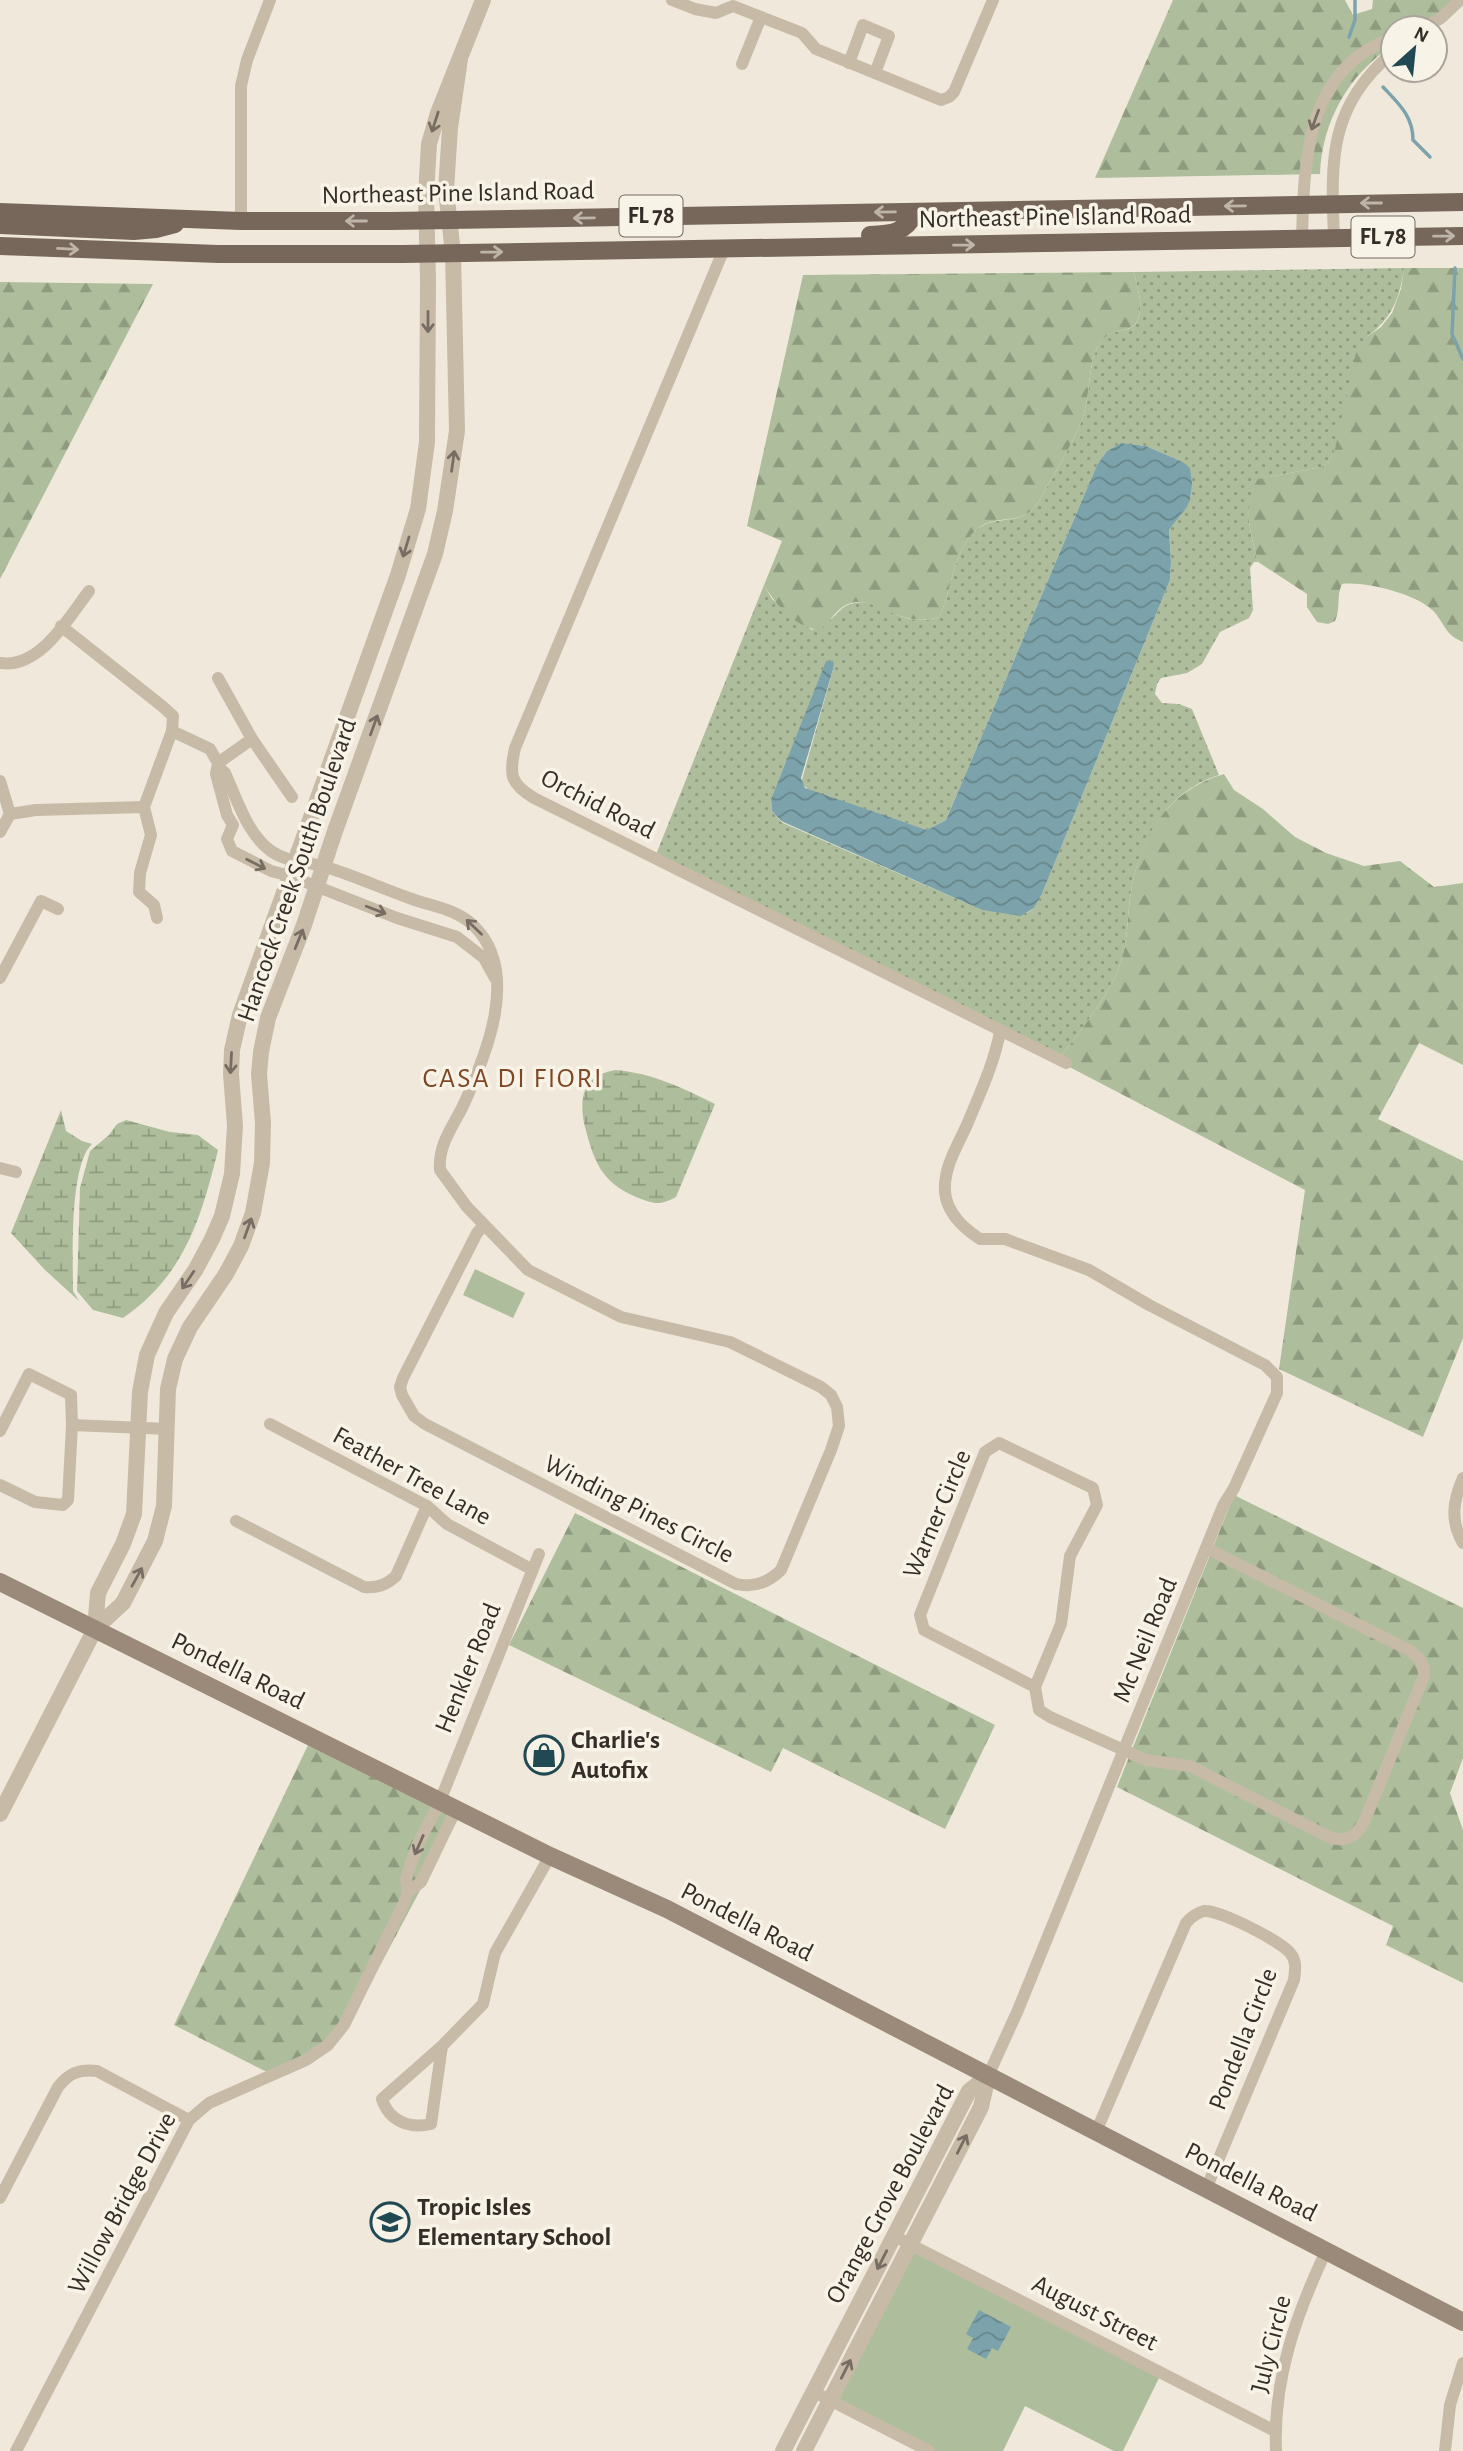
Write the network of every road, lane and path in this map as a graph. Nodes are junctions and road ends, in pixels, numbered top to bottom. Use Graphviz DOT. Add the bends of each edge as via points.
graph roads {
  1 [pos="270,0"];
  2 [pos="483,0"];
  3 [pos="672,0"];
  4 [pos="993,0"];
  5 [pos="1460,0"];
  6 [pos="1445,14"];
  7 [pos="761,17"];
  8 [pos="1379,44"];
  9 [pos="460,59"];
  10 [pos="849,63"];
  11 [pos="742,64"];
  12 [pos="1379,66"];
  13 [pos="875,73"];
  14 [pos="1327,93"];
  15 [pos="1349,104"];
  16 [pos="1463,202"];
  17 [pos="1333,204"];
  18 [pos="1303,205"];
  19 [pos="0,212"];
  20 [pos="916,212"];
  21 [pos="184,219"];
  22 [pos="427,220"];
  23 [pos="450,220"];
  24 [pos="241,221"];
  25 [pos="0,225"];
  26 [pos="1463,236"];
  27 [pos="1334,238"];
  28 [pos="1302,239"];
  29 [pos="0,246"];
  30 [pos="724,249"];
  31 [pos="648,250"];
  32 [pos="427,253"];
  33 [pos="453,253"];
  34 [pos="89,591"];
  35 [pos="61,626"];
  36 [pos="0,663"];
  37 [pos="218,678"];
  38 [pos="172,731"];
  39 [pos="252,740"];
  40 [pos="219,765"];
  41 [pos="0,781"];
  42 [pos="292,797"];
  43 [pos="144,807"];
  44 [pos="10,814"];
  45 [pos="0,832"];
  46 [pos="324,866"];
  47 [pos="292,869"];
  48 [pos="317,888"];
  49 [pos="58,909"];
  50 [pos="157,918"];
  51 [pos="0,978"];
  52 [pos="498,988"];
  53 [pos="240,1015"];
  54 [pos="266,1026"];
  55 [pos="1000,1032"];
  56 [pos="1066,1063"];
  57 [pos="0,1168"];
  58 [pos="16,1171"];
  59 [pos="484,1225"];
  60 [pos="72,1424"];
  61 [pos="270,1424"];
  62 [pos="138,1428"];
  63 [pos="167,1429"];
  64 [pos="0,1431"];
  65 [pos="1463,1478"];
  66 [pos="0,1485"];
  67 [pos="427,1506"];
  68 [pos="236,1521"];
  69 [pos="1463,1543"];
  70 [pos="1206,1548"];
  71 [pos="539,1553"];
  72 [pos="531,1569"];
  73 [pos="0,1582"];
  74 [pos="95,1629"];
  75 [pos="1035,1687"];
  76 [pos="1125,1750"];
  77 [pos="448,1805"];
  78 [pos="0,1814"];
  79 [pos="550,1856"];
  80 [pos="408,1892"];
  81 [pos="442,2046"];
  82 [pos="988,2076"];
  83 [pos="189,2120"];
  84 [pos="1096,2132"];
  85 [pos="928,2171"];
  86 [pos="944,2179"];
  87 [pos="1206,2189"];
  88 [pos="0,2198"];
  89 [pos="894,2236"];
  90 [pos="911,2244"];
  91 [pos="1326,2251"];
  92 [pos="1463,2322"];
  93 [pos="1463,2363"];
  94 [pos="814,2392"];
  95 [pos="830,2400"];
  96 [pos="1275,2431"];
  97 [pos="16,2451"];
  98 [pos="783,2451"];
  99 [pos="804,2451"];
  100 [pos="929,2451"];
  101 [pos="1276,2451"];
  102 [pos="1446,2451"];
  1 -- 24 [label="street" via="241,86"];
  2 -- 9 [label="street"];
  3 -- 7 [label="street" via="716,13 733,6"];
  4 -- 13 [label="street" via="949,97 941,100"];
  5 -- 6 [label="street"];
  7 -- 10 [label="street" via="802,33 816,49"];
  7 -- 11 [label="street"];
  8 -- 14 [label="street" via="1341,73"];
  9 -- 22 [label="street, Hancock Creek South Boulevard, one-way" via="429,144"];
  9 -- 23 [label="street, Hancock Creek South Boulevard" via="446,190"];
  10 -- 13 [label="street"];
  10 -- 13 [label="street" via="863,25 889,36"];
  12 -- 15 [label="street"];
  14 -- 15 [label="street"];
  14 -- 18 [label="street, one-way" via="1309,137"];
  15 -- 17 [label="street" via="1334,149"];
  16 -- 17 [label="main road, Northeast Pine Island Road / FL 78, one-way"];
  17 -- 18 [label="main road, Northeast Pine Island Road / FL 78"];
  17 -- 27 [label="street"];
  18 -- 20 [label="main road, Northeast Pine Island Road / FL 78, one-way"];
  18 -- 28 [label="street"];
  19 -- 21 [label="main road, Northeast Pine Island Road / FL 78"];
  20 -- 23 [label="main road, Northeast Pine Island Road / FL 78, one-way"];
  20 -- 31 [label="main road, Northeast Pine Island Road" via="900,232 889,234 683,239"];
  21 -- 24 [label="main road, Northeast Pine Island Road / FL 78"];
  21 -- 25 [label="main road" via="134,231"];
  22 -- 23 [label="main road, Northeast Pine Island Road / FL 78"];
  22 -- 24 [label="main road, Northeast Pine Island Road / FL 78, one-way"];
  22 -- 32 [label="street, Hancock Creek South Boulevard"];
  23 -- 33 [label="street, Hancock Creek South Boulevard"];
  27 -- 26 [label="main road, Northeast Pine Island Road / FL 78, one-way"];
  27 -- 28 [label="main road, Northeast Pine Island Road / FL 78"];
  30 -- 28 [label="main road, Northeast Pine Island Road / FL 78, one-way"];
  29 -- 32 [label="main road, Northeast Pine Island Road / FL 78, one-way" via="227,254"];
  30 -- 31 [label="main road, Northeast Pine Island Road / FL 78"];
  30 -- 55 [label="street, Orchid Road" via="515,748 512,779 534,798"];
  33 -- 31 [label="main road, Northeast Pine Island Road / FL 78, one-way"];
  32 -- 33 [label="main road, Northeast Pine Island Road / FL 78"];
  32 -- 47 [label="street, Hancock Creek South Boulevard, one-way" via="427,442 418,509"];
  46 -- 33 [label="street, Hancock Creek South Boulevard, one-way" via="428,575 446,511 457,431"];
  34 -- 35 [label="street"];
  35 -- 36 [label="street" via="44,648 24,661"];
  35 -- 38 [label="street" via="173,716"];
  37 -- 39 [label="street"];
  38 -- 40 [label="street" via="210,749"];
  38 -- 43 [label="street"];
  39 -- 40 [label="street"];
  39 -- 42 [label="street"];
  40 -- 47 [label="street" via="248,825"];
  40 -- 47 [label="street, one-way" via="216,774 233,825 227,839 232,851 271,871"];
  41 -- 44 [label="street"];
  43 -- 44 [label="street"];
  43 -- 50 [label="street" via="151,835 139,892 154,905"];
  44 -- 45 [label="street"];
  46 -- 47 [label="street, Winding Pines Circle"];
  46 -- 48 [label="street, Hancock Creek South Boulevard"];
  52 -- 46 [label="street, Winding Pines Circle, one-way" via="495,959 481,934 464,918"];
  47 -- 48 [label="street"];
  47 -- 53 [label="street, Hancock Creek South Boulevard"];
  48 -- 52 [label="street, one-way" via="457,937 484,958"];
  54 -- 48 [label="street, Hancock Creek South Boulevard, one-way"];
  49 -- 51 [label="street" via="41,901"];
  52 -- 59 [label="street, Winding Pines Circle" via="482,1057 442,1144 440,1160 446,1179"];
  53 -- 54 [label="street"];
  53 -- 62 [label="street, Hancock Creek South Boulevard, one-way" via="230,1074 235,1145 222,1216 147,1354"];
  63 -- 54 [label="street, Hancock Creek South Boulevard, one-way" via="168,1390 179,1351 226,1275 253,1213 262,1163 259,1074"];
  55 -- 56 [label="street, Orchid Road"];
  55 -- 70 [label="street, Mc Neil Road" via="988,1075 946,1176 949,1207 963,1226 980,1239 1005,1239 1101,1276 1265,1365 1277,1377 1277,1393"];
  57 -- 58 [label="street"];
  59 -- 59 [label="street, Winding Pines Circle" via="528,1270 609,1312 742,1346 831,1395 839,1426 781,1570 774,1577 748,1586 736,1584 414,1416 402,1395 403,1378"];
  60 -- 62 [label="street"];
  60 -- 64 [label="street" via="71,1395 29,1374"];
  60 -- 66 [label="street" via="70,1490 63,1505 35,1502"];
  61 -- 67 [label="street, Feather Tree Lane"];
  62 -- 63 [label="street"];
  62 -- 74 [label="street, Hancock Creek South Boulevard" via="134,1514 98,1593"];
  74 -- 63 [label="street, Hancock Creek South Boulevard, one-way" via="123,1603 155,1541 164,1506"];
  65 -- 69 [label="street" via="1453,1512"];
  67 -- 68 [label="street" via="397,1576 376,1588 364,1587"];
  67 -- 72 [label="street, Feather Tree Lane" via="447,1524"];
  70 -- 76 [label="street, Mc Neil Road"];
  70 -- 76 [label="street" via="1411,1651 1420,1659 1424,1676 1364,1822 1353,1837 1342,1841 1190,1766 1156,1763"];
  71 -- 72 [label="street, Henkler Road"];
  72 -- 77 [label="street, Henkler Road"];
  73 -- 74 [label="main road, Pondella Road"];
  74 -- 77 [label="main road, Pondella Road"];
  74 -- 78 [label="street"];
  75 -- 75 [label="street, Warner Circle" via="1061,1624 1070,1556 1097,1505 1093,1488 999,1443 985,1452 920,1615 924,1630"];
  75 -- 76 [label="street" via="1039,1710"];
  76 -- 82 [label="street, Mc Neil Road"];
  77 -- 79 [label="main road, Pondella Road"];
  77 -- 80 [label="street, Willow Bridge Drive" via="421,1882"];
  77 -- 80 [label="street, Willow Bridge Drive, one-way" via="417,1846 406,1878"];
  79 -- 81 [label="street" via="495,1953 483,2004"];
  79 -- 82 [label="main road, Pondella Road" via="667,1909"];
  80 -- 83 [label="street, Willow Bridge Drive" via="344,2025 328,2045 306,2060 209,2103"];
  81 -- 81 [label="street" via="382,2099 386,2111 396,2119 418,2127 431,2124"];
  82 -- 84 [label="main road, Pondella Road"];
  82 -- 85 [label="street, Orange Grove Boulevard" via="969,2091"];
  86 -- 82 [label="street, Orange Grove Boulevard, one-way" via="981,2107"];
  83 -- 88 [label="street" via="97,2071 74,2072 58,2087"];
  83 -- 97 [label="street, Willow Bridge Drive"];
  84 -- 87 [label="main road, Pondella Road"];
  84 -- 87 [label="street, Pondella Circle" via="1186,1923 1206,1911 1261,1934 1292,1954 1294,1980"];
  85 -- 86 [label="street"];
  85 -- 89 [label="street, Orange Grove Boulevard"];
  86 -- 90 [label="street, Orange Grove Boulevard"];
  87 -- 91 [label="main road, Pondella Road"];
  89 -- 90 [label="street, August Street"];
  89 -- 94 [label="street, Orange Grove Boulevard, one-way"];
  95 -- 90 [label="street, Orange Grove Boulevard, one-way"];
  90 -- 96 [label="street, August Street"];
  91 -- 92 [label="main road, Pondella Road"];
  91 -- 96 [label="street, July Circle" via="1293,2326"];
  93 -- 102 [label="street" via="1450,2405"];
  94 -- 95 [label="street"];
  94 -- 98 [label="street, Orange Grove Boulevard"];
  95 -- 99 [label="street, Orange Grove Boulevard"];
  95 -- 100 [label="street"];
  96 -- 101 [label="street, July Circle"];
}
